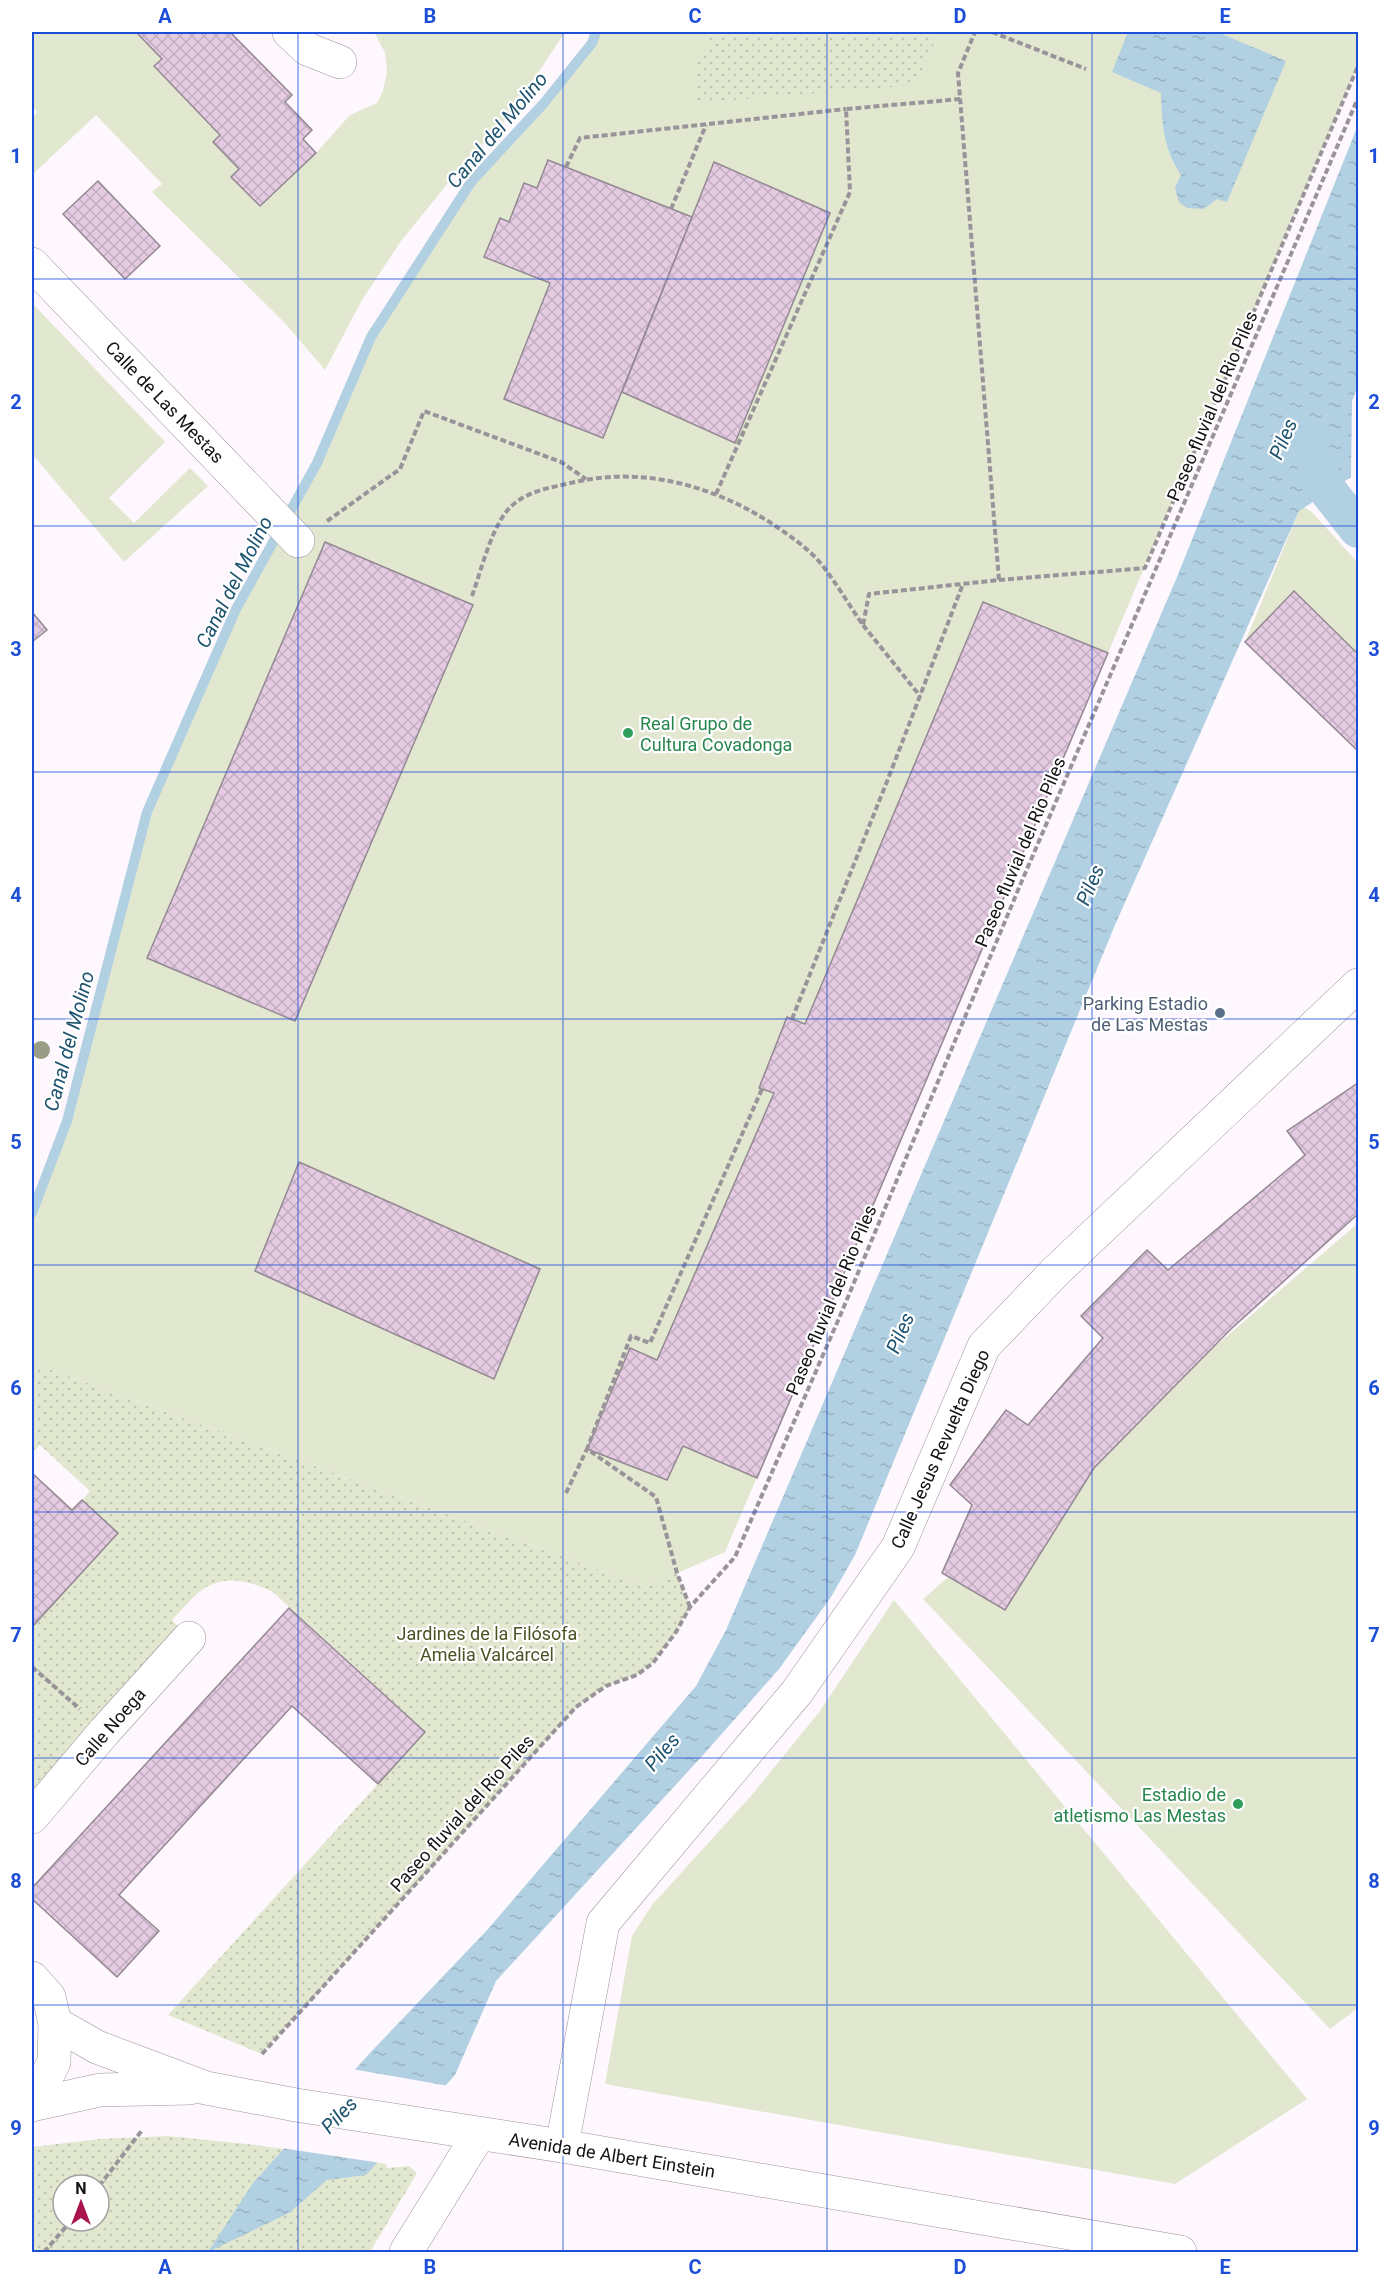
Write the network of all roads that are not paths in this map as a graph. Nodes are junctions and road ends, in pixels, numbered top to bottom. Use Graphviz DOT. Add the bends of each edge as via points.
graph roads {
  1 [pos="289,32"];
  2 [pos="340,62"];
  3 [pos="32,264"];
  4 [pos="298,541"];
  5 [pos="1359,985"];
  6 [pos="189,1638"];
  7 [pos="32,1817"];
  8 [pos="32,1978"];
  9 [pos="55,2023"];
  10 [pos="206,2088"];
  11 [pos="32,2094"];
  12 [pos="32,2105"];
  13 [pos="479,2134"];
  14 [pos="562,2146"];
  15 [pos="406,2253"];
  16 [pos="1180,2253"];
  1 -- 2 [label="street" via="307,49"];
  3 -- 4 [label="street, Calle de Las Mestas"];
  5 -- 14 [label="street, Calle Jesus Revuelta Diego" via="1056,1271 984,1346 898,1547 797,1692 603,1923"];
  6 -- 7 [label="street, Calle Noega"];
  8 -- 9 [label="street" via="49,1997"];
  9 -- 10 [label="street, Avenida de Albert Einstein" via="97,2047"];
  9 -- 11 [label="street" via="54,2062 42,2086"];
  10 -- 12 [label="street" via="100,2090"];
  10 -- 13 [label="street, Avenida de Albert Einstein"];
  13 -- 14 [label="street, Avenida de Albert Einstein"];
  13 -- 15 [label="street"];
  14 -- 16 [label="street, Avenida de Albert Einstein"];
}
